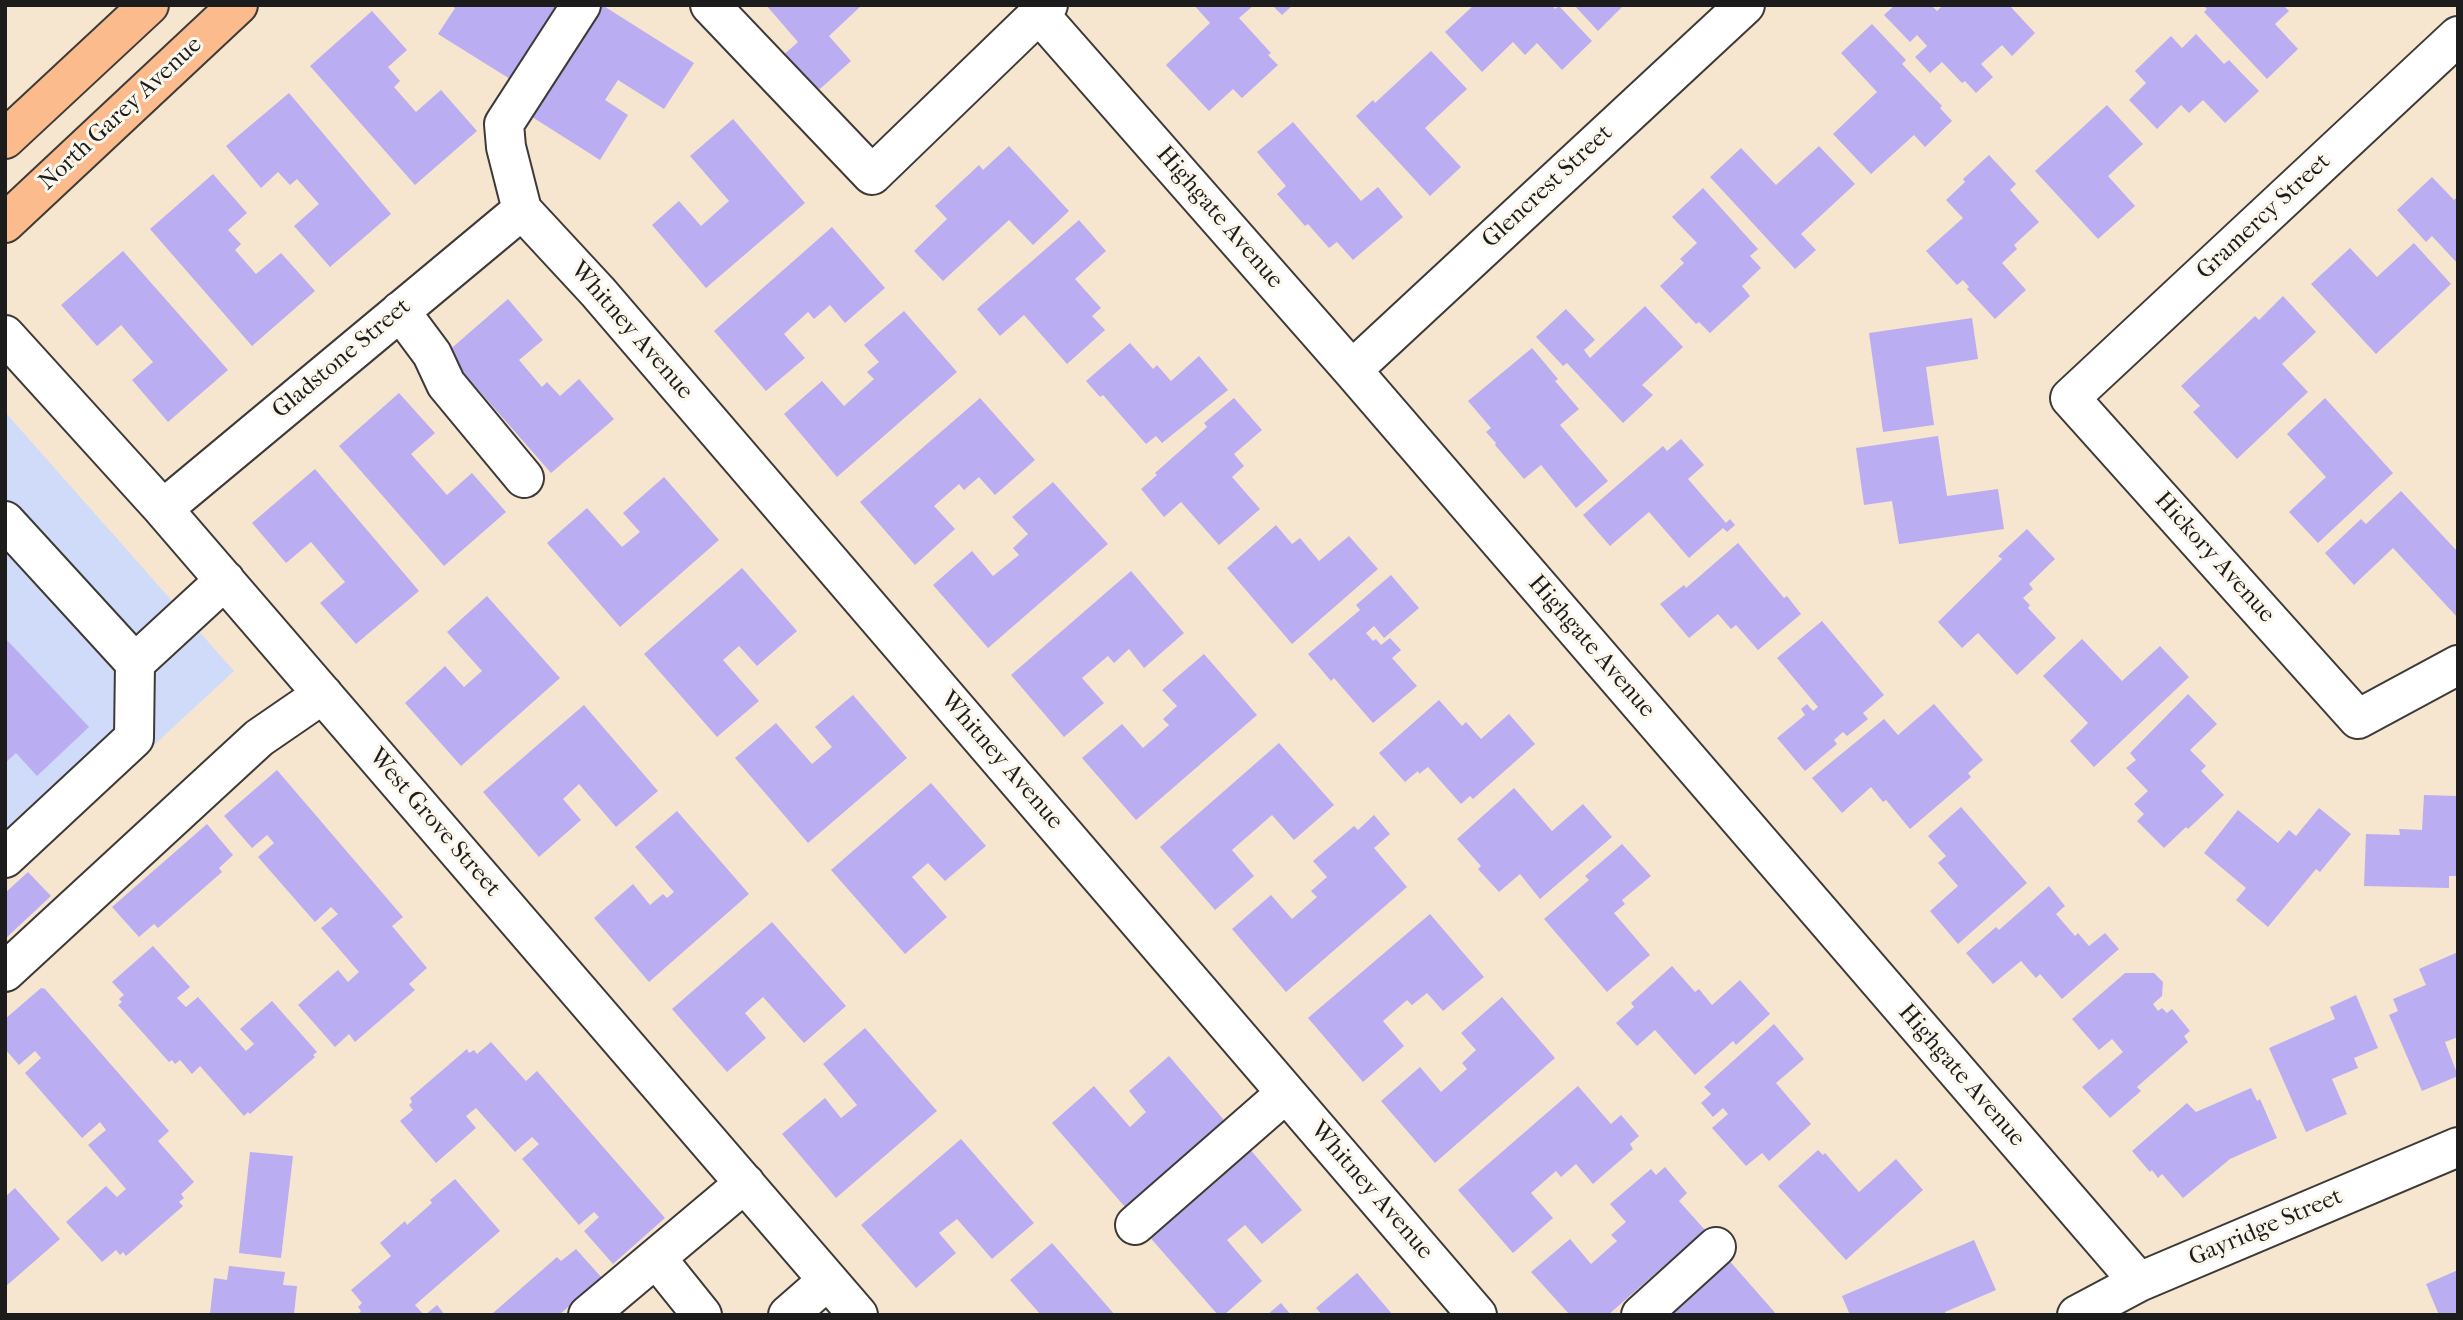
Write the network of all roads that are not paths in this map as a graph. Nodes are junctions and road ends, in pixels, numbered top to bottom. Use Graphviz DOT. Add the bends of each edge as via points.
graph roads {
  1 [pos="149,5"];
  2 [pos="238,5"];
  3 [pos="581,5"];
  4 [pos="710,5"];
  5 [pos="1745,5"];
  6 [pos="1043,9"];
  7 [pos="2458,36"];
  8 [pos="5,139"];
  9 [pos="522,210"];
  10 [pos="5,223"];
  11 [pos="400,311"];
  12 [pos="5,335"];
  13 [pos="1352,370"];
  14 [pos="2070,398"];
  15 [pos="524,478"];
  16 [pos="163,509"];
  17 [pos="5,521"];
  18 [pos="225,580"];
  19 [pos="135,663"];
  20 [pos="2458,665"];
  21 [pos="323,694"];
  22 [pos="5,858"];
  23 [pos="5,972"];
  24 [pos="1286,1093"];
  25 [pos="2458,1147"];
  26 [pos="745,1183"];
  27 [pos="1135,1226"];
  28 [pos="1716,1247"];
  29 [pos="657,1259"];
  30 [pos="828,1280"];
  31 [pos="2139,1282"];
  32 [pos="588,1315"];
  33 [pos="702,1315"];
  34 [pos="788,1315"];
  35 [pos="858,1315"];
  36 [pos="1477,1315"];
  37 [pos="1641,1315"];
  38 [pos="2077,1315"];
  1 -- 8 [label="main road"];
  2 -- 10 [label="main road, North Garey Avenue"];
  3 -- 9 [label="street" via="504,124"];
  4 -- 6 [label="street" via="872,175"];
  5 -- 13 [label="street, Glencrest Street"];
  6 -- 13 [label="street, Highgate Avenue"];
  7 -- 14 [label="street, Gramercy Street"];
  9 -- 11 [label="street, Gladstone Street"];
  9 -- 24 [label="street, Whitney Avenue" via="607,302"];
  11 -- 15 [label="street" via="432,354 446,384"];
  11 -- 16 [label="street, Gladstone Street"];
  12 -- 16 [label="street, West Grove Street"];
  13 -- 31 [label="street, Highgate Avenue"];
  14 -- 20 [label="street, Hickory Avenue" via="2358,719"];
  16 -- 18 [label="street, West Grove Street"];
  17 -- 19 [label="street"];
  18 -- 19 [label="street"];
  18 -- 21 [label="street, West Grove Street"];
  19 -- 22 [label="street" via="134,738"];
  21 -- 23 [label="street" via="259,738"];
  21 -- 26 [label="street, West Grove Street"];
  24 -- 27 [label="street"];
  24 -- 36 [label="street, Whitney Avenue"];
  25 -- 31 [label="street, Gayridge Street"];
  26 -- 29 [label="street"];
  26 -- 30 [label="street, West Grove Street"];
  28 -- 37 [label="street"];
  29 -- 32 [label="street"];
  29 -- 33 [label="street"];
  30 -- 34 [label="street"];
  30 -- 35 [label="street, West Grove Street"];
  31 -- 38 [label="street, Gayridge Street"];
}
